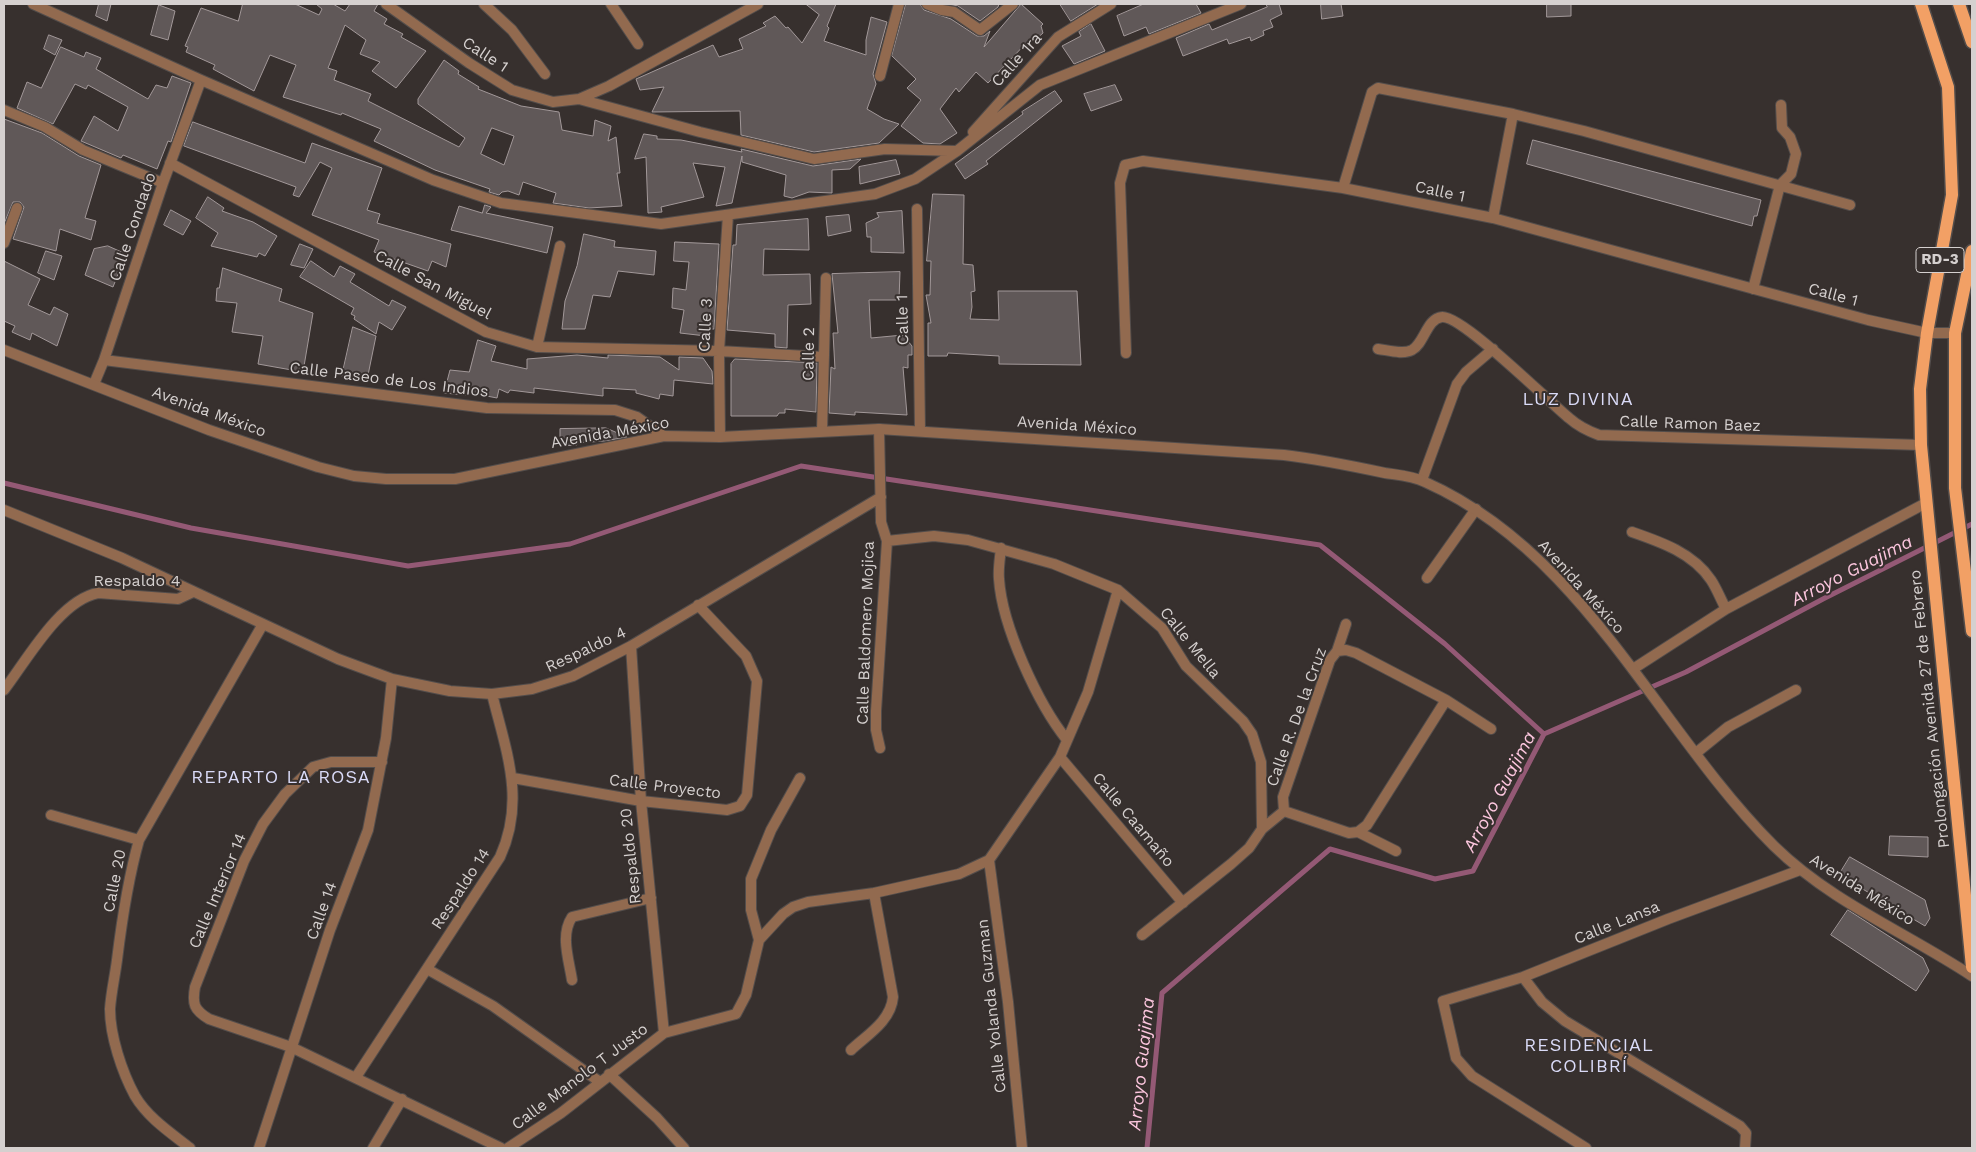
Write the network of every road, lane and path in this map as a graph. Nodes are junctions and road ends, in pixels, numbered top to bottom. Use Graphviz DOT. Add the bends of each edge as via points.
graph roads {
  1 [pos="33,4"];
  2 [pos="386,4"];
  3 [pos="484,4"];
  4 [pos="611,4"];
  5 [pos="758,4"];
  6 [pos="899,4"];
  7 [pos="927,4"];
  8 [pos="1013,4"];
  9 [pos="1112,4"];
  10 [pos="1241,4"];
  11 [pos="1921,4"];
  12 [pos="1959,4"];
  13 [pos="1972,42"];
  14 [pos="638,44"];
  15 [pos="545,74"];
  16 [pos="880,76"];
  17 [pos="201,80"];
  18 [pos="579,99"];
  19 [pos="1781,105"];
  20 [pos="4,110"];
  21 [pos="1513,114"];
  22 [pos="956,151"];
  23 [pos="170,164"];
  24 [pos="163,183"];
  25 [pos="1780,185"];
  26 [pos="1343,188"];
  27 [pos="1850,205"];
  28 [pos="17,208"];
  29 [pos="917,209"];
  30 [pos="728,215"];
  31 [pos="1494,218"];
  32 [pos="4,243"];
  33 [pos="560,246"];
  34 [pos="1972,251"];
  35 [pos="826,278"];
  36 [pos="1753,288"];
  37 [pos="1927,333"];
  38 [pos="1955,333"];
  39 [pos="537,347"];
  40 [pos="1378,349"];
  41 [pos="1492,349"];
  42 [pos="4,350"];
  43 [pos="719,351"];
  44 [pos="1126,353"];
  45 [pos="824,357"];
  46 [pos="104,360"];
  47 [pos="94,384"];
  48 [pos="878,429"];
  49 [pos="822,431"];
  50 [pos="920,431"];
  51 [pos="664,436"];
  52 [pos="720,437"];
  53 [pos="1921,445"];
  54 [pos="1422,480"];
  55 [pos="882,497"];
  56 [pos="1926,504"];
  57 [pos="1476,509"];
  58 [pos="4,510"];
  59 [pos="1632,532"];
  60 [pos="887,541"];
  61 [pos="1001,548"];
  62 [pos="1427,578"];
  63 [pos="1118,590"];
  64 [pos="193,592"];
  65 [pos="698,605"];
  66 [pos="1726,609"];
  67 [pos="263,624"];
  68 [pos="1346,624"];
  69 [pos="1972,631"];
  70 [pos="631,646"];
  71 [pos="1337,651"];
  72 [pos="1633,669"];
  73 [pos="392,680"];
  74 [pos="4,690"];
  75 [pos="1796,690"];
  76 [pos="492,694"];
  77 [pos="1446,700"];
  78 [pos="1491,729"];
  79 [pos="1067,740"];
  80 [pos="880,748"];
  81 [pos="1696,753"];
  82 [pos="1060,757"];
  83 [pos="382,762"];
  84 [pos="513,778"];
  85 [pos="800,778"];
  86 [pos="641,801"];
  87 [pos="1284,811"];
  88 [pos="51,815"];
  89 [pos="1262,829"];
  90 [pos="1358,832"];
  91 [pos="139,840"];
  92 [pos="1396,851"];
  93 [pos="989,860"];
  94 [pos="1800,870"];
  95 [pos="874,893"];
  96 [pos="651,898"];
  97 [pos="1182,903"];
  98 [pos="1142,934"];
  99 [pos="759,940"];
  100 [pos="1972,967"];
  101 [pos="427,969"];
  102 [pos="1972,976"];
  103 [pos="1523,977"];
  104 [pos="572,980"];
  105 [pos="664,1033"];
  106 [pos="292,1047"];
  107 [pos="851,1050"];
  108 [pos="609,1074"];
  109 [pos="356,1077"];
  110 [pos="600,1082"];
  111 [pos="402,1099"];
  112 [pos="190,1148"];
  113 [pos="259,1148"];
  114 [pos="373,1148"];
  115 [pos="501,1148"];
  116 [pos="508,1148"];
  117 [pos="684,1148"];
  118 [pos="1022,1148"];
  119 [pos="1586,1148"];
  120 [pos="1745,1148"];
  1 -- 17 [label="street"];
  2 -- 18 [label="street, Calle 1" via="512,90 553,102"];
  3 -- 15 [label="street" via="512,30"];
  4 -- 14 [label="street"];
  5 -- 18 [label="street" via="617,82"];
  6 -- 16 [label="street"];
  7 -- 8 [label="street" via="954,12 980,30"];
  9 -- 22 [label="street, Calle 1ra" via="1058,37"];
  10 -- 22 [label="street" via="1040,86"];
  11 -- 37 [label="main road, Prolongación Avenida 27 de Febrero / RD-3" via="1948,87 1952,195"];
  12 -- 13 [label="main road"];
  17 -- 23 [label="street, Calle Condado"];
  17 -- 30 [label="street" via="433,180 501,203 661,224"];
  18 -- 22 [label="street" via="700,132 814,158 885,149"];
  19 -- 25 [label="street" via="1782,128 1790,137 1796,154 1791,174"];
  20 -- 24 [label="street" via="45,127 83,150"];
  21 -- 25 [label="street"];
  21 -- 26 [label="street" via="1378,88 1372,92"];
  21 -- 31 [label="street"];
  22 -- 30 [label="street" via="915,179 875,194"];
  23 -- 24 [label="street, Calle Condado"];
  23 -- 39 [label="street, Calle San Miguel" via="486,332"];
  24 -- 46 [label="street, Calle Condado"];
  25 -- 27 [label="street"];
  25 -- 36 [label="street"];
  26 -- 31 [label="street, Calle 1"];
  26 -- 44 [label="street, Calle 1" via="1142,161 1125,165 1120,183"];
  28 -- 32 [label="street"];
  29 -- 50 [label="street, Calle 1"];
  30 -- 43 [label="street, Calle 3"];
  31 -- 36 [label="street, Calle 1"];
  33 -- 39 [label="street"];
  34 -- 38 [label="main road, RD-3"];
  35 -- 45 [label="street, Calle 2"];
  36 -- 37 [label="street, Calle 1"];
  37 -- 38 [label="street, Calle 1"];
  37 -- 53 [label="main road, Prolongación Avenida 27 de Febrero / RD-3" via="1920,389"];
  38 -- 69 [label="main road, RD-3" via="1955,488"];
  39 -- 43 [label="street, Calle San Miguel"];
  40 -- 41 [label="street, Calle Ramon Baez" via="1412,350 1435,320 1442,317 1451,319"];
  41 -- 53 [label="street, Calle Ramon Baez" via="1571,420 1599,435"];
  41 -- 54 [label="street" via="1457,384"];
  42 -- 47 [label="street, Avenida México"];
  43 -- 45 [label="street, Calle San Miguel"];
  43 -- 52 [label="street, Calle 3"];
  45 -- 49 [label="street, Calle 2"];
  46 -- 47 [label="street, Calle Condado"];
  46 -- 51 [label="street, Calle Paseo de Los Indios" via="487,408 615,410 637,417"];
  47 -- 51 [label="street, Avenida México" via="209,430 318,467 386,480 456,479"];
  48 -- 49 [label="street, Avenida México"];
  48 -- 50 [label="street, Avenida México"];
  48 -- 55 [label="street, Calle Baldomero Mojica"];
  49 -- 52 [label="street, Avenida México"];
  50 -- 54 [label="street, Avenida México" via="1284,455 1326,460"];
  51 -- 52 [label="street, Avenida México"];
  53 -- 56 [label="main road, Prolongación Avenida 27 de Febrero / RD-3"];
  54 -- 57 [label="street, Avenida México"];
  55 -- 60 [label="street, Calle Baldomero Mojica" via="881,522"];
  55 -- 65 [label="street, Respaldo 4"];
  56 -- 66 [label="street"];
  56 -- 100 [label="main road, Prolongación Avenida 27 de Febrero / RD-3"];
  57 -- 62 [label="street"];
  57 -- 72 [label="street, Avenida México" via="1547,568"];
  58 -- 64 [label="street, Respaldo 4" via="122,558"];
  59 -- 66 [label="street" via="1668,545 1697,564 1712,581"];
  60 -- 61 [label="street, Calle Mella" via="934,536"];
  60 -- 80 [label="street, Calle Baldomero Mojica" via="876,711"];
  61 -- 63 [label="street, Calle Mella" via="1084,575"];
  61 -- 79 [label="street" via="999,579 1012,634 1036,692"];
  63 -- 79 [label="street" via="1088,692"];
  63 -- 89 [label="street, Calle Mella" via="1162,628 1186,666 1243,721 1252,734 1261,762"];
  64 -- 67 [label="street, Respaldo 4"];
  64 -- 74 [label="street, Respaldo 4" via="178,599 86,596 58,618"];
  65 -- 70 [label="street, Respaldo 4"];
  65 -- 86 [label="street, Calle Proyecto" via="746,656 757,681 747,795 740,806 727,810"];
  66 -- 72 [label="street"];
  67 -- 73 [label="street, Respaldo 4"];
  67 -- 91 [label="street, Calle 20"];
  68 -- 71 [label="street, Calle R. De la Cruz"];
  70 -- 76 [label="street, Respaldo 4" via="573,676 532,689"];
  70 -- 86 [label="street, Respaldo 20"];
  71 -- 77 [label="street" via="1356,653"];
  71 -- 87 [label="street, Calle R. De la Cruz" via="1330,660 1283,797"];
  72 -- 81 [label="street, Avenida México"];
  73 -- 76 [label="street, Respaldo 4" via="450,691"];
  73 -- 83 [label="street, Calle 14"];
  75 -- 81 [label="street" via="1728,727"];
  76 -- 84 [label="street, Respaldo 14"];
  77 -- 78 [label="street"];
  77 -- 90 [label="street" via="1367,825"];
  79 -- 82 [label="street"];
  81 -- 94 [label="street, Avenida México" via="1752,823"];
  82 -- 93 [label="street"];
  82 -- 97 [label="street, Calle Caamaño"];
  83 -- 106 [label="street, Calle 14" via="368,830 330,930"];
  83 -- 106 [label="street, Calle Interior 14" via="331,762 312,767 285,794 263,824 244,860 195,987 193,1001 197,1012"];
  84 -- 86 [label="street, Calle Proyecto"];
  84 -- 101 [label="street, Respaldo 14" via="512,824 500,857"];
  85 -- 99 [label="street" via="771,830 751,879 751,910"];
  86 -- 96 [label="street, Respaldo 20"];
  87 -- 89 [label="street, Calle R. De la Cruz"];
  87 -- 90 [label="street" via="1349,833"];
  88 -- 91 [label="street"];
  89 -- 97 [label="street, Calle R. De la Cruz" via="1243,854"];
  90 -- 92 [label="street"];
  91 -- 112 [label="street, Calle 20" via="130,872 110,1009 114,1035 128,1082 136,1097 148,1113"];
  93 -- 95 [label="street, Calle Manolo T Justo" via="959,874"];
  93 -- 118 [label="street, Calle Yolanda Guzman" via="1008,1002"];
  94 -- 102 [label="street, Avenida México"];
  94 -- 103 [label="street, Calle Lansa"];
  95 -- 99 [label="street, Calle Manolo T Justo" via="793,907"];
  95 -- 107 [label="street" via="892,1006 884,1020"];
  96 -- 104 [label="street" via="572,918 565,936"];
  96 -- 105 [label="street, Respaldo 20"];
  97 -- 98 [label="street, Calle R. De la Cruz"];
  99 -- 105 [label="street, Calle Manolo T Justo" via="746,996 736,1014"];
  101 -- 109 [label="street, Respaldo 14"];
  101 -- 110 [label="street" via="493,1006"];
  103 -- 119 [label="street, Calle Lansa" via="1443,1001 1456,1058 1472,1076"];
  103 -- 120 [label="street" via="1542,1002 1565,1021 1740,1126 1746,1133"];
  105 -- 108 [label="street, Calle Manolo T Justo"];
  106 -- 109 [label="street"];
  106 -- 113 [label="street, Calle 14"];
  108 -- 110 [label="street, Calle Manolo T Justo"];
  108 -- 117 [label="street"];
  109 -- 111 [label="street"];
  110 -- 116 [label="street, Calle Manolo T Justo" via="527,1138"];
  111 -- 114 [label="street"];
  111 -- 115 [label="street"];
}
